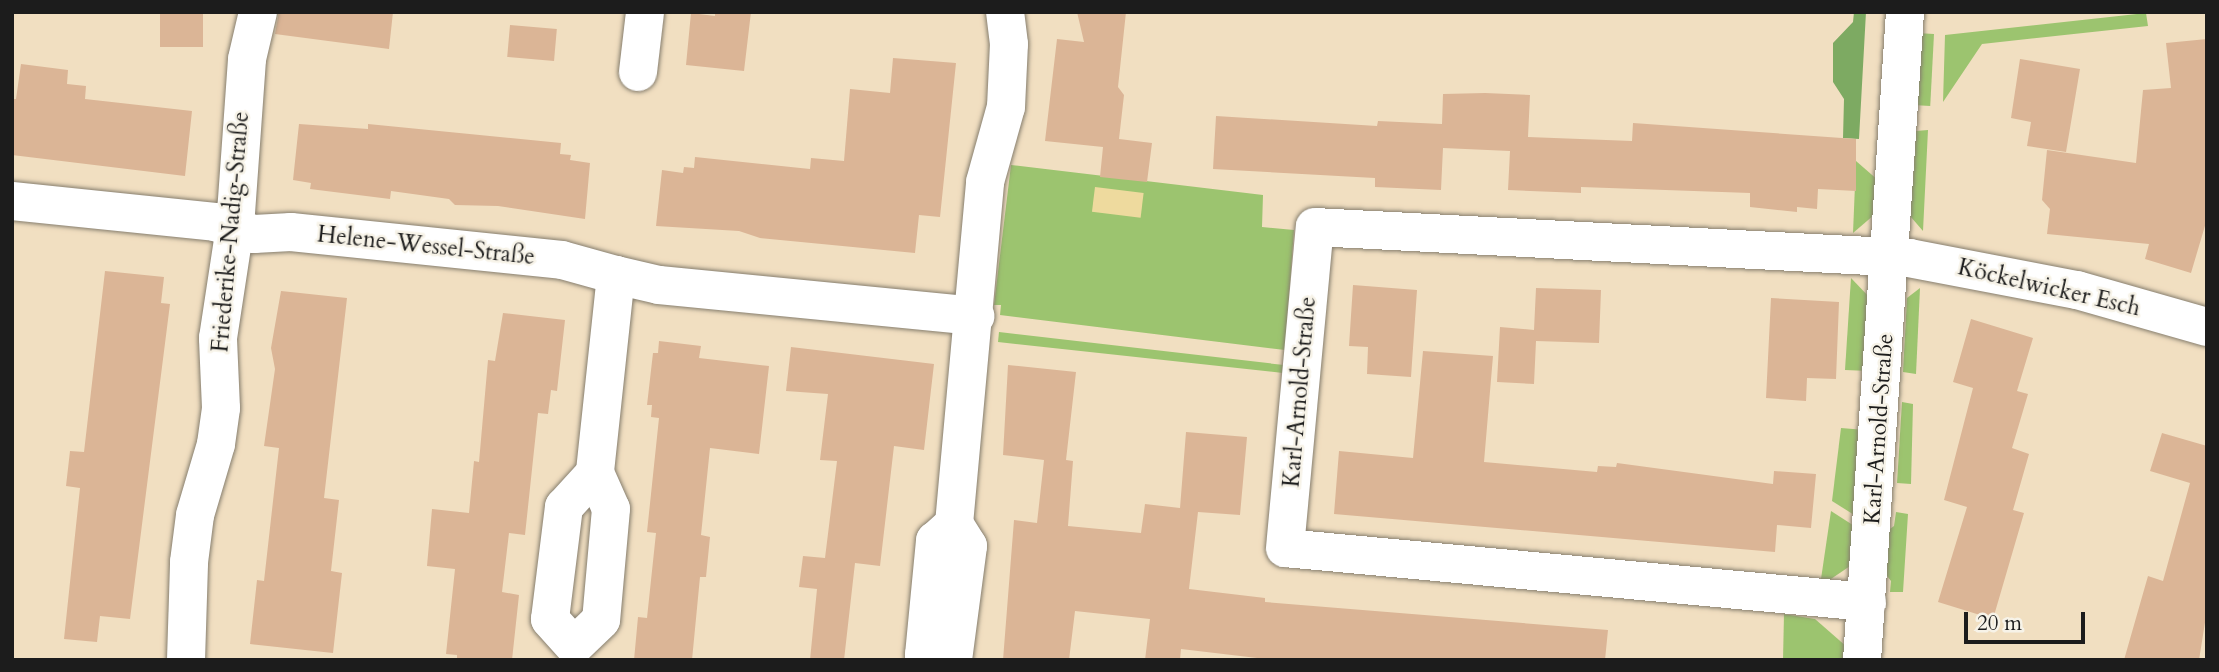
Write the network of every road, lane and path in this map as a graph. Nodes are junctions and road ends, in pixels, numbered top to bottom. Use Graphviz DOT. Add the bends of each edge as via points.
graph roads {
  1 [pos="258,12"];
  2 [pos="645,12"];
  3 [pos="1005,12"];
  4 [pos="1905,12"];
  5 [pos="638,72"];
  6 [pos="12,201"];
  7 [pos="235,227"];
  8 [pos="1890,256"];
  9 [pos="616,275"];
  10 [pos="975,316"];
  11 [pos="2207,327"];
  12 [pos="595,473"];
  13 [pos="954,524"];
  14 [pos="1867,603"];
  15 [pos="186,660"];
  16 [pos="927,660"];
  17 [pos="953,660"];
  18 [pos="1862,660"];
  1 -- 7 [label="street, Friederike-Nadig-Straße" via="247,59"];
  2 -- 5 [label="street"];
  3 -- 10 [label="street" via="1009,44 1006,107 985,182"];
  4 -- 8 [label="street, Karl-Arnold-Straße"];
  6 -- 7 [label="street, Helene-Wessel-Straße"];
  7 -- 9 [label="street, Helene-Wessel-Straße" via="254,233 291,232 562,260"];
  7 -- 15 [label="street, Friederike-Nadig-Straße" via="218,338 217,432 195,515 189,562"];
  8 -- 11 [label="street, Köckelwicker Esch" via="2077,290"];
  8 -- 14 [label="street, Karl-Arnold-Straße"];
  8 -- 14 [label="street, Karl-Arnold-Straße" via="1315,227 1285,548"];
  9 -- 10 [label="street, Helene-Wessel-Straße" via="660,285"];
  9 -- 12 [label="street"];
  10 -- 13 [label="street"];
  12 -- 12 [label="street" via="611,509 601,620 574,646 550,619 553,594 564,507"];
  13 -- 16 [label="street" via="935,541 923,655"];
  13 -- 17 [label="street" via="968,545"];
  14 -- 18 [label="street, Karl-Arnold-Straße"];
}
